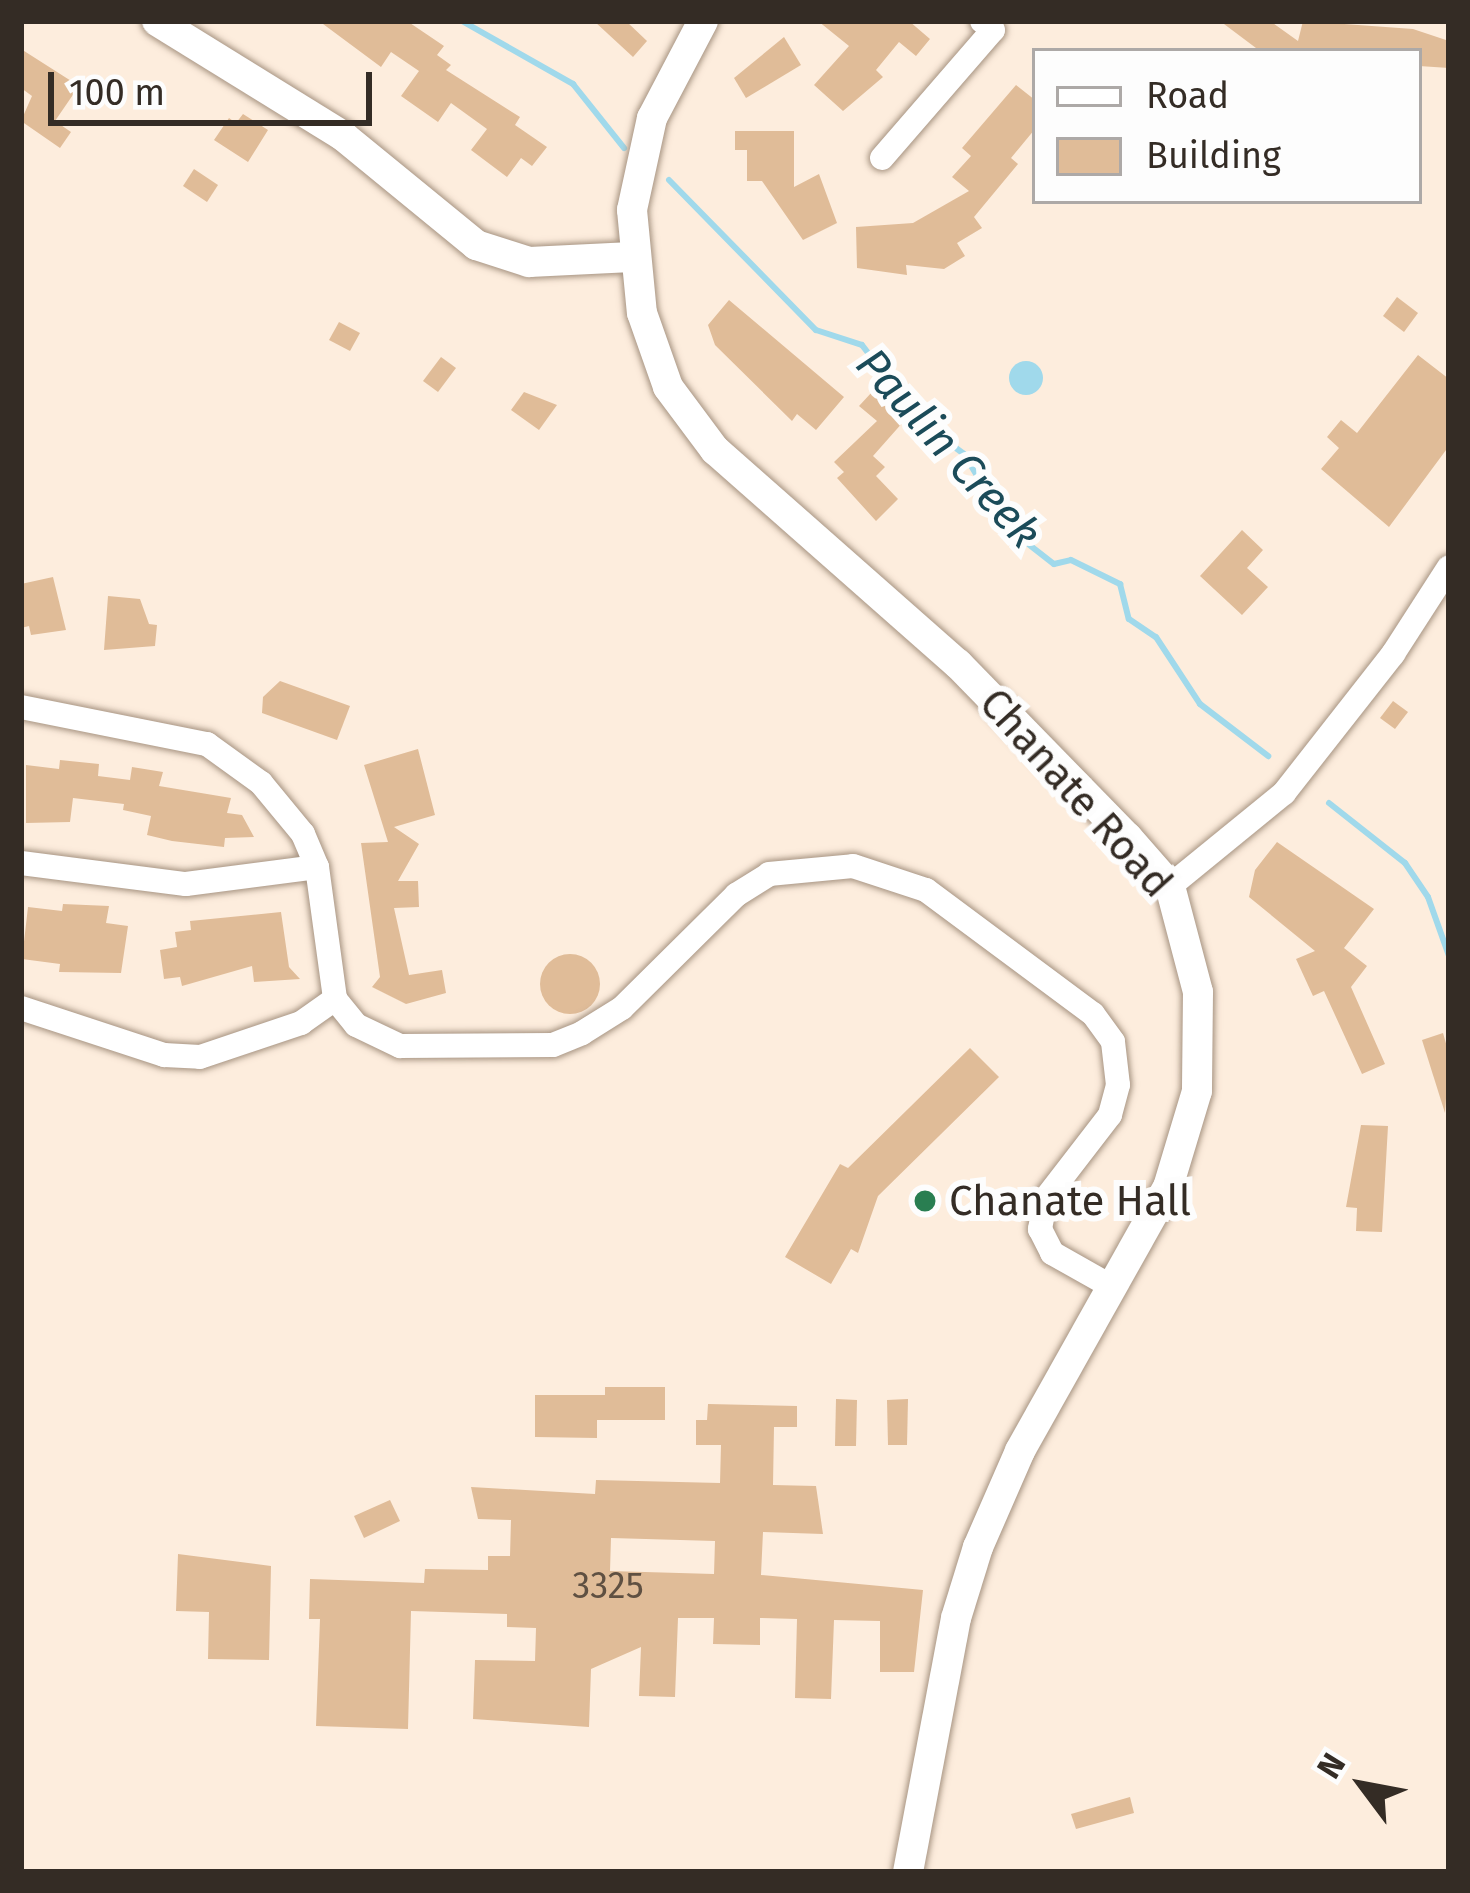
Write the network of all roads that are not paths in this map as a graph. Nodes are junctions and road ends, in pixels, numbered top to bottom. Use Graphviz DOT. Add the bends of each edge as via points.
graph roads {
  1 [pos="158,21"];
  2 [pos="703,21"];
  3 [pos="982,21"];
  4 [pos="882,158"];
  5 [pos="632,257"];
  6 [pos="1449,567"];
  7 [pos="21,707"];
  8 [pos="21,863"];
  9 [pos="317,867"];
  10 [pos="1170,886"];
  11 [pos="335,999"];
  12 [pos="21,1008"];
  13 [pos="1114,1288"];
  14 [pos="908,1872"];
  1 -- 5 [label="street" via="343,136 476,245 530,262"];
  2 -- 5 [label="street, Chanate Road" via="652,118 632,210"];
  3 -- 4 [label="street" via="993,29"];
  5 -- 10 [label="street, Chanate Road" via="656,360 685,416 750,484 958,664"];
  6 -- 10 [label="street" via="1393,654 1284,793"];
  7 -- 9 [label="street" via="207,744 261,782 303,834"];
  8 -- 9 [label="street" via="186,884"];
  9 -- 11 [label="street"];
  10 -- 13 [label="street, Chanate Road" via="1198,992 1197,1091 1168,1187"];
  11 -- 12 [label="street" via="301,1023 200,1057 164,1055"];
  11 -- 13 [label="street" via="356,1025 400,1046 553,1045 622,1008 736,895 769,874 853,866 895,875 1093,1014 1113,1042 1118,1085 1110,1115 1046,1198 1040,1229 1052,1253"];
  13 -- 14 [label="street, Chanate Road" via="1019,1451 978,1547 956,1618"];
}
